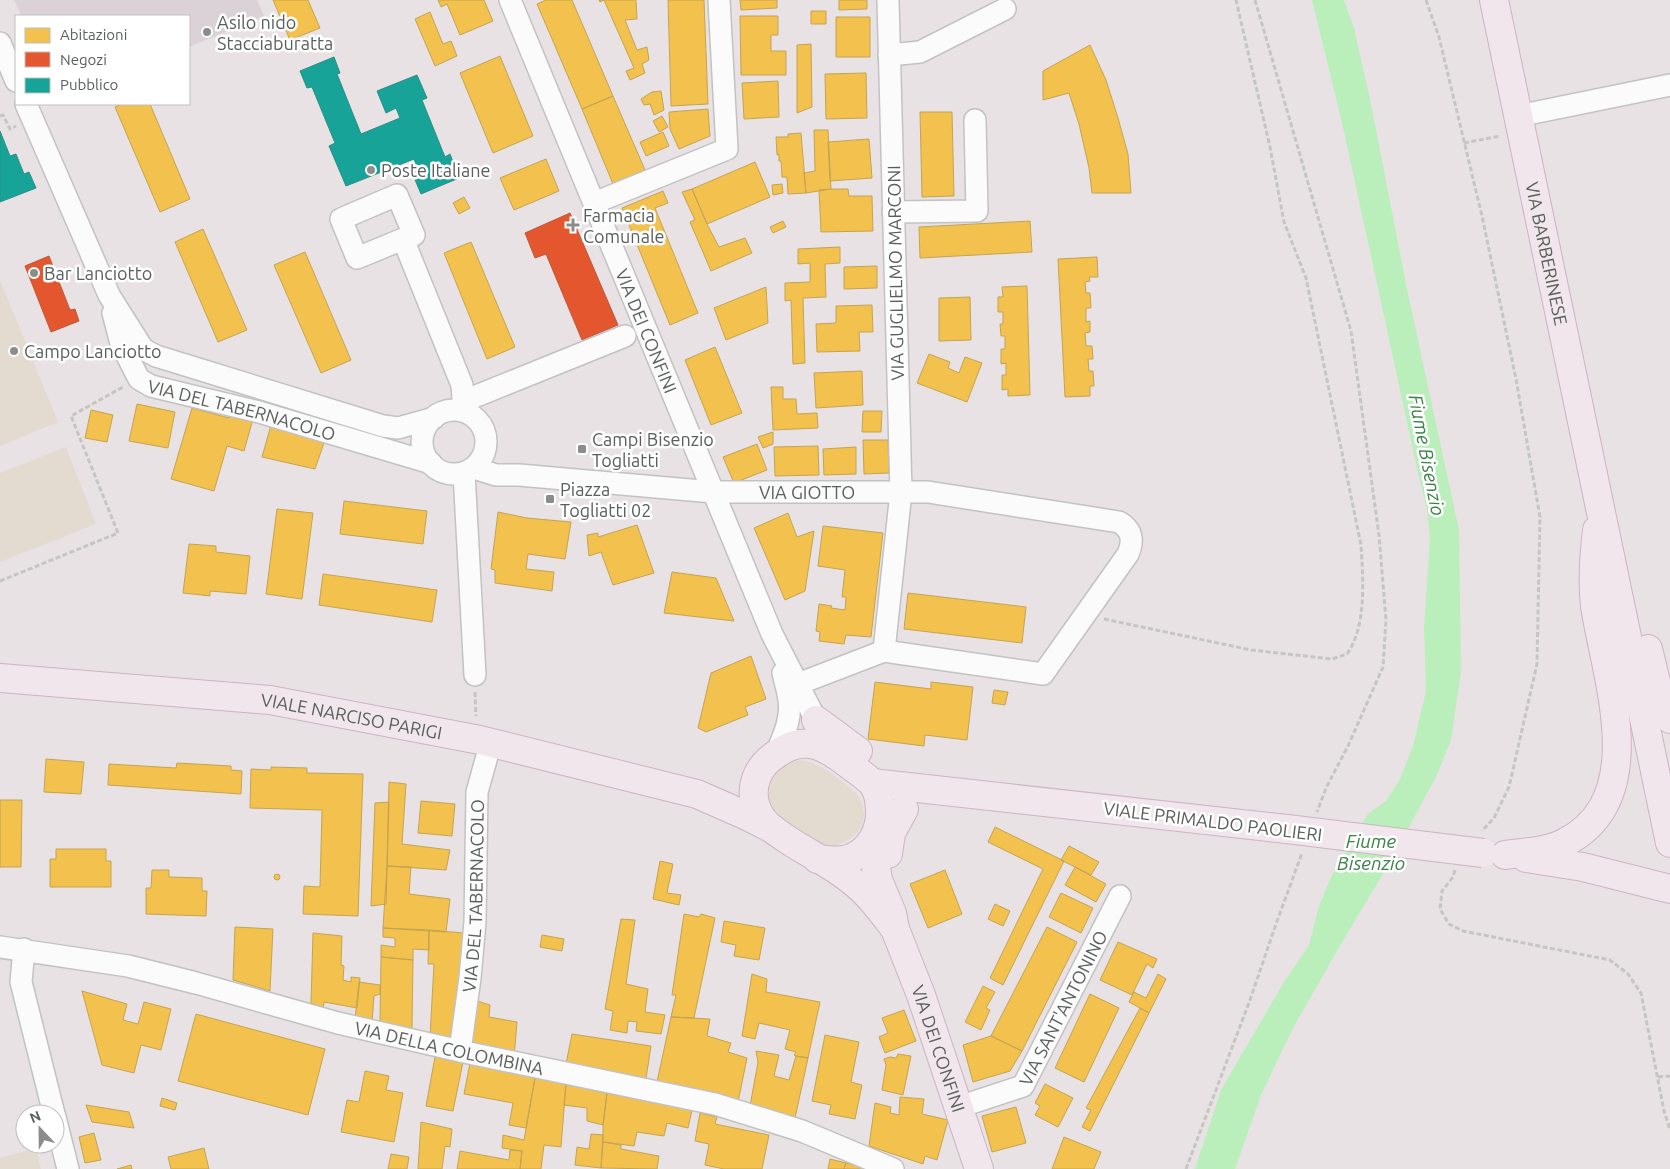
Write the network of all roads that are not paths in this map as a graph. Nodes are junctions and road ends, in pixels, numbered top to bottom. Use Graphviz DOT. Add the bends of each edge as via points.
graph roads {
  1 [pos="510,0"];
  2 [pos="718,0"];
  3 [pos="888,0"];
  4 [pos="1494,0"];
  5 [pos="1005,8"];
  6 [pos="0,43"];
  7 [pos="889,54"];
  8 [pos="10,76"];
  9 [pos="1670,85"];
  10 [pos="26,105"];
  11 [pos="975,120"];
  12 [pos="1520,124"];
  13 [pos="594,203"];
  14 [pos="893,212"];
  15 [pos="404,239"];
  16 [pos="109,296"];
  17 [pos="625,336"];
  18 [pos="464,406"];
  19 [pos="434,418"];
  20 [pos="431,463"];
  21 [pos="474,464"];
  22 [pos="713,492"];
  23 [pos="901,492"];
  24 [pos="1600,506"];
  25 [pos="772,634"];
  26 [pos="884,652"];
  27 [pos="475,675"];
  28 [pos="0,678"];
  29 [pos="798,684"];
  30 [pos="1670,719"];
  31 [pos="816,720"];
  32 [pos="491,742"];
  33 [pos="841,758"];
  34 [pos="768,762"];
  35 [pos="872,783"];
  36 [pos="963,792"];
  37 [pos="697,794"];
  38 [pos="904,809"];
  39 [pos="771,828"];
  40 [pos="875,836"];
  41 [pos="1670,843"];
  42 [pos="1489,847"];
  43 [pos="817,859"];
  44 [pos="1664,888"];
  45 [pos="1120,896"];
  46 [pos="893,921"];
  47 [pos="0,947"];
  48 [pos="24,950"];
  49 [pos="460,1051"];
  50 [pos="52,1104"];
  51 [pos="959,1107"];
  52 [pos="64,1154"];
  53 [pos="68,1169"];
  54 [pos="894,1169"];
  55 [pos="978,1169"];
  1 -- 13 [label="street, VIA DEI CONFINI"];
  2 -- 13 [label="street" via="727,149"];
  3 -- 7 [label="street, VIA GUGLIELMO MARCONI"];
  4 -- 12 [label="main road, VIA BARBERINESE"];
  5 -- 7 [label="street" via="920,52"];
  6 -- 8 [label="street"];
  7 -- 14 [label="street, VIA GUGLIELMO MARCONI"];
  9 -- 12 [label="street"];
  10 -- 16 [label="street, VIA DEL TABERNACOLO"];
  11 -- 14 [label="street" via="977,211"];
  12 -- 24 [label="main road, VIA BARBERINESE"];
  13 -- 22 [label="street, VIA DEI CONFINI"];
  14 -- 23 [label="street, VIA GUGLIELMO MARCONI"];
  15 -- 18 [label="street" via="462,385"];
  16 -- 19 [label="street, VIA DEL TABERNACOLO" via="143,349 156,356 383,426 398,428"];
  16 -- 20 [label="street, VIA DEL TABERNACOLO" via="121,344 139,379 151,386 259,412"];
  17 -- 18 [label="street"];
  18 -- 19 [label="street"];
  18 -- 21 [label="street" via="482,427 486,441"];
  19 -- 20 [label="street" via="422,438 424,453"];
  20 -- 21 [label="street" via="450,473"];
  21 -- 22 [label="street, VIA GIOTTO" via="496,475"];
  21 -- 27 [label="street"];
  22 -- 23 [label="street, VIA GIOTTO"];
  22 -- 25 [label="street, VIA DEI CONFINI"];
  23 -- 26 [label="street, VIA GUGLIELMO MARCONI"];
  23 -- 26 [label="street, VIA GIOTTO" via="928,492 1119,522 1131,534 1132,547 1043,674"];
  24 -- 30 [label="main road" via="1628,564 1655,679"];
  24 -- 41 [label="main road"];
  24 -- 42 [label="main road" via="1594,584 1617,732 1612,785 1597,815 1574,837 1551,848"];
  25 -- 29 [label="street, VIA DEI CONFINI"];
  25 -- 34 [label="street, VIA DEI CONFINI" via="789,701 789,719"];
  26 -- 29 [label="street"];
  28 -- 32 [label="main road, VIALE NARCISO PARIGI" via="270,700"];
  29 -- 31 [label="street, VIA DEI CONFINI"];
  31 -- 33 [label="street, VIA DEI CONFINI"];
  31 -- 36 [label="main road" via="885,769 920,782"];
  32 -- 37 [label="main road, VIALE NARCISO PARIGI"];
  32 -- 49 [label="street, VIA DEL TABERNACOLO" via="477,792 475,922"];
  33 -- 34 [label="main road, VIA DEI CONFINI" via="824,748 805,743 795,744"];
  33 -- 35 [label="main road, VIA DEI CONFINI"];
  34 -- 37 [label="main road, VIALE NARCISO PARIGI" via="736,789"];
  34 -- 39 [label="main road, VIA DEI CONFINI" via="754,784 754,802 763,821"];
  35 -- 36 [label="main road, VIALE PRIMALDO PAOLIERI"];
  35 -- 40 [label="main road, VIA DEI CONFINI" via="880,802"];
  36 -- 38 [label="main road, VIALE PRIMALDO PAOLIERI" via="927,798"];
  36 -- 42 [label="main road, VIALE PRIMALDO PAOLIERI, bridge" via="1287,829"];
  37 -- 39 [label="main road, VIALE NARCISO PARIGI"];
  38 -- 40 [label="main road, VIALE PRIMALDO PAOLIERI"];
  38 -- 46 [label="main road" via="891,833 888,854 887,878"];
  39 -- 43 [label="main road, VIA DEI CONFINI"];
  40 -- 43 [label="main road" via="863,851 846,859"];
  40 -- 46 [label="main road, VIA DEI CONFINI" via="878,880"];
  42 -- 44 [label="main road, VIALE PRIMALDO PAOLIERI"];
  43 -- 46 [label="main road, VIA DEI CONFINI" via="851,880"];
  45 -- 51 [label="street, VIA SANT'ANTONINO" via="1023,1086"];
  46 -- 51 [label="main road, VIA DEI CONFINI" via="922,995"];
  47 -- 48 [label="street, VIA DELLA COLOMBINA"];
  48 -- 49 [label="street, VIA DELLA COLOMBINA" via="136,968 338,1023"];
  48 -- 50 [label="street" via="21,982"];
  49 -- 54 [label="street, VIA DELLA COLOMBINA" via="715,1104 802,1131"];
  51 -- 55 [label="main road, VIA DEI CONFINI"];
  52 -- 53 [label="street"];
}
